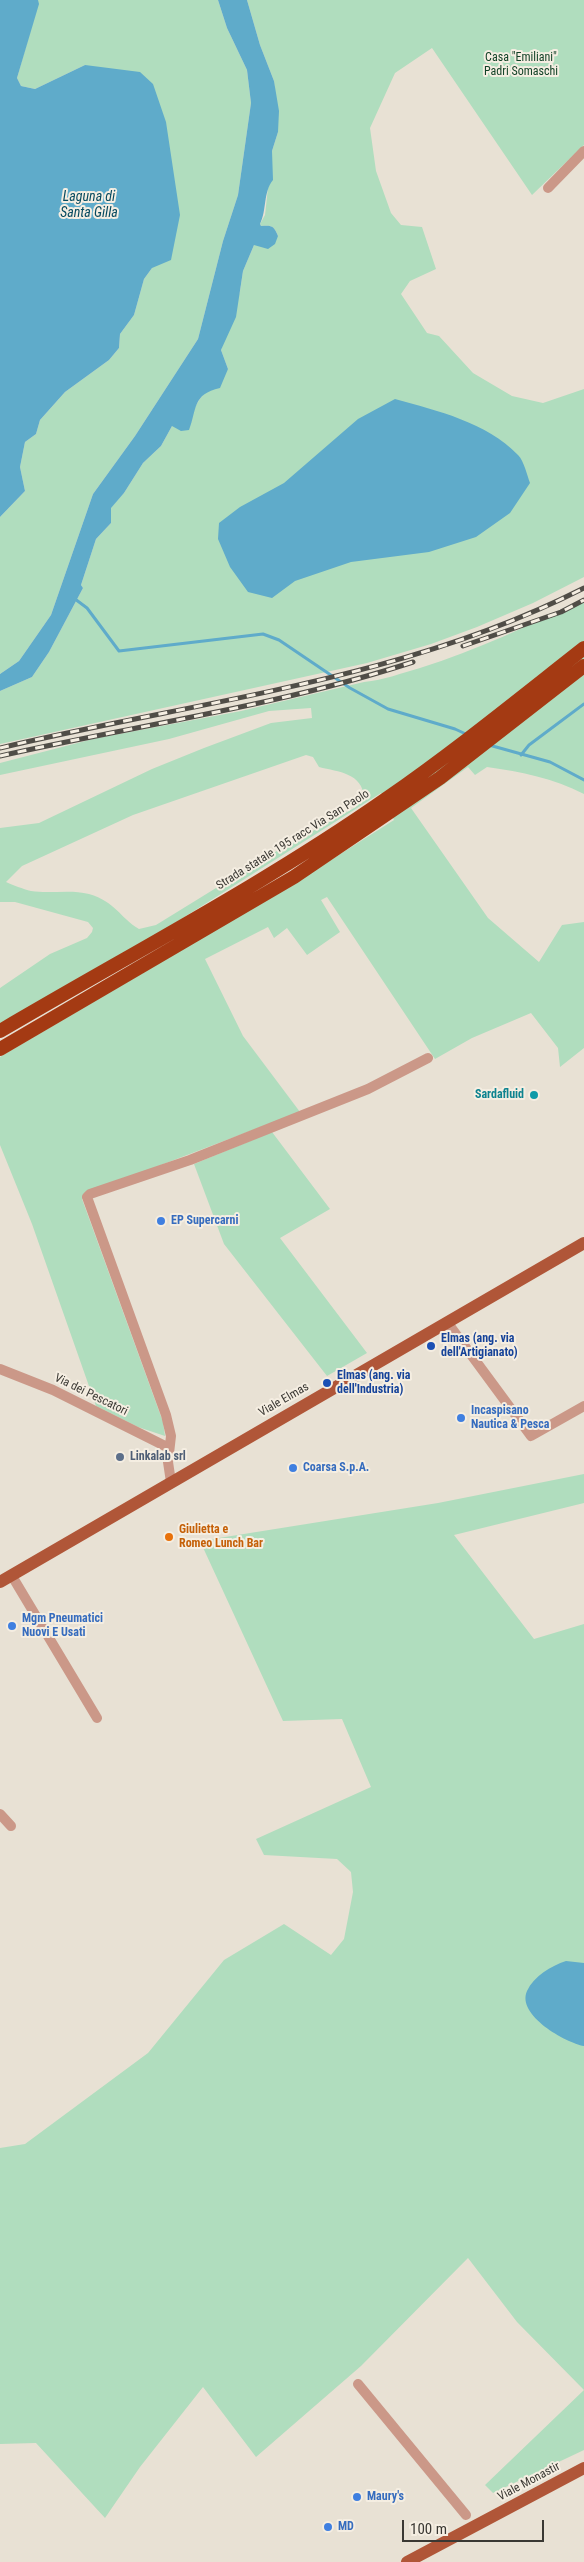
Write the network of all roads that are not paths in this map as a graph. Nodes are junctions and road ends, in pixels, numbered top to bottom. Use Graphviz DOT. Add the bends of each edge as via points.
graph roads {
  1 [pos="584,151"];
  2 [pos="548,188"];
  3 [pos="584,648"];
  4 [pos="584,666"];
  5 [pos="388,806"];
  6 [pos="0,1031"];
  7 [pos="0,1049"];
  8 [pos="428,1058"];
  9 [pos="584,1243"];
  10 [pos="446,1322"];
  11 [pos="0,1369"];
  12 [pos="584,1406"];
  13 [pos="169,1448"];
  14 [pos="171,1482"];
  15 [pos="12,1576"];
  16 [pos="0,1582"];
  17 [pos="97,1718"];
  18 [pos="0,1814"];
  19 [pos="11,1826"];
  20 [pos="358,2384"];
  21 [pos="584,2468"];
  22 [pos="466,2514"];
  23 [pos="407,2562"];
  1 -- 2 [label="street"];
  3 -- 5 [label="highway, Strada statale 195 racc Via San Paolo" via="440,760"];
  4 -- 5 [label="highway, Strada statale 195 racc Via San Paolo" via="440,778"];
  5 -- 6 [label="highway, Strada statale 195 racc Via San Paolo"];
  5 -- 7 [label="highway, Strada statale 195 racc Via San Paolo" via="294,877"];
  8 -- 13 [label="street" via="368,1089 190,1160 90,1194 87,1198 166,1415 171,1436"];
  9 -- 10 [label="main road, Viale Elmas"];
  10 -- 12 [label="street" via="531,1436"];
  10 -- 14 [label="main road, Viale Elmas"];
  11 -- 13 [label="street, Via dei Pescatori" via="53,1390"];
  13 -- 14 [label="street"];
  14 -- 15 [label="main road, Viale Elmas"];
  15 -- 16 [label="main road, Viale Elmas"];
  15 -- 17 [label="street"];
  18 -- 19 [label="street"];
  20 -- 22 [label="street"];
  21 -- 23 [label="main road, Viale Monastir"];
}
